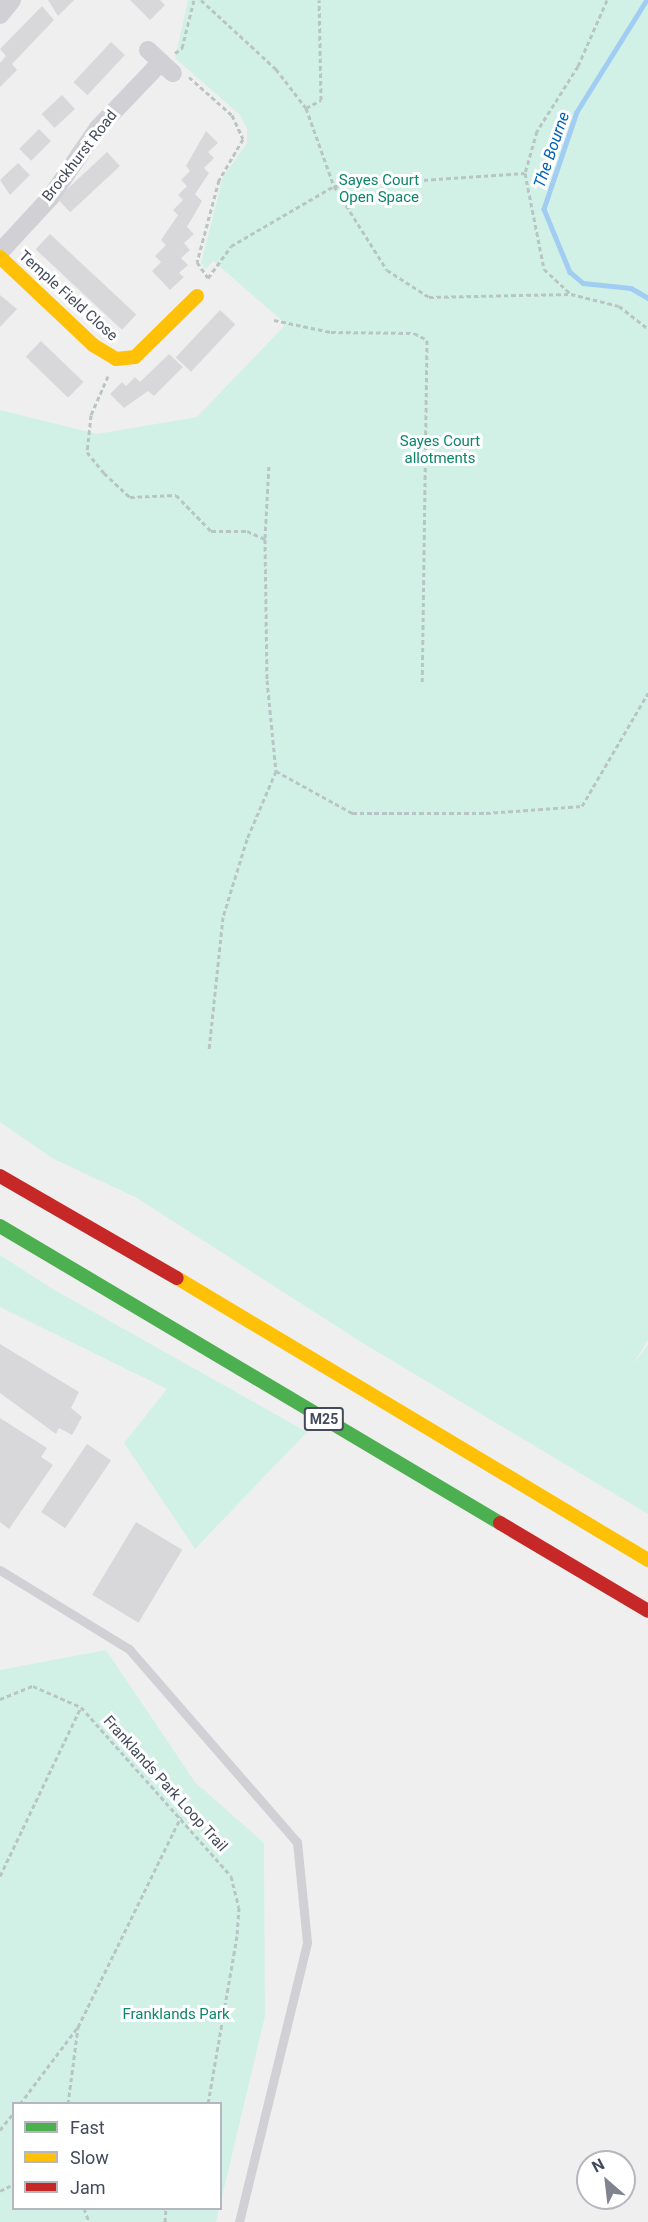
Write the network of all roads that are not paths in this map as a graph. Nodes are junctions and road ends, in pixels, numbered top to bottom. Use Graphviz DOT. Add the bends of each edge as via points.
graph roads {
  1 [pos="12,0"];
  2 [pos="0,15"];
  3 [pos="163,63"];
  4 [pos="0,252"];
  5 [pos="0,257"];
  6 [pos="196,296"];
  7 [pos="0,1176"];
  8 [pos="0,1226"];
  9 [pos="648,1560"];
  10 [pos="0,1570"];
  11 [pos="648,1611"];
  12 [pos="239,2222"];
  1 -- 2 [label="street"];
  3 -- 4 [label="street, Brockhurst Road" via="98,128 50,198"];
  5 -- 6 [label="main road, Temple Field Close" via="93,345 116,359 135,357"];
  7 -- 9 [label="main road" via="391,1402"];
  8 -- 11 [label="main road, M25"];
  10 -- 12 [label="lane" via="129,1648 297,1842 307,1943"];
}
